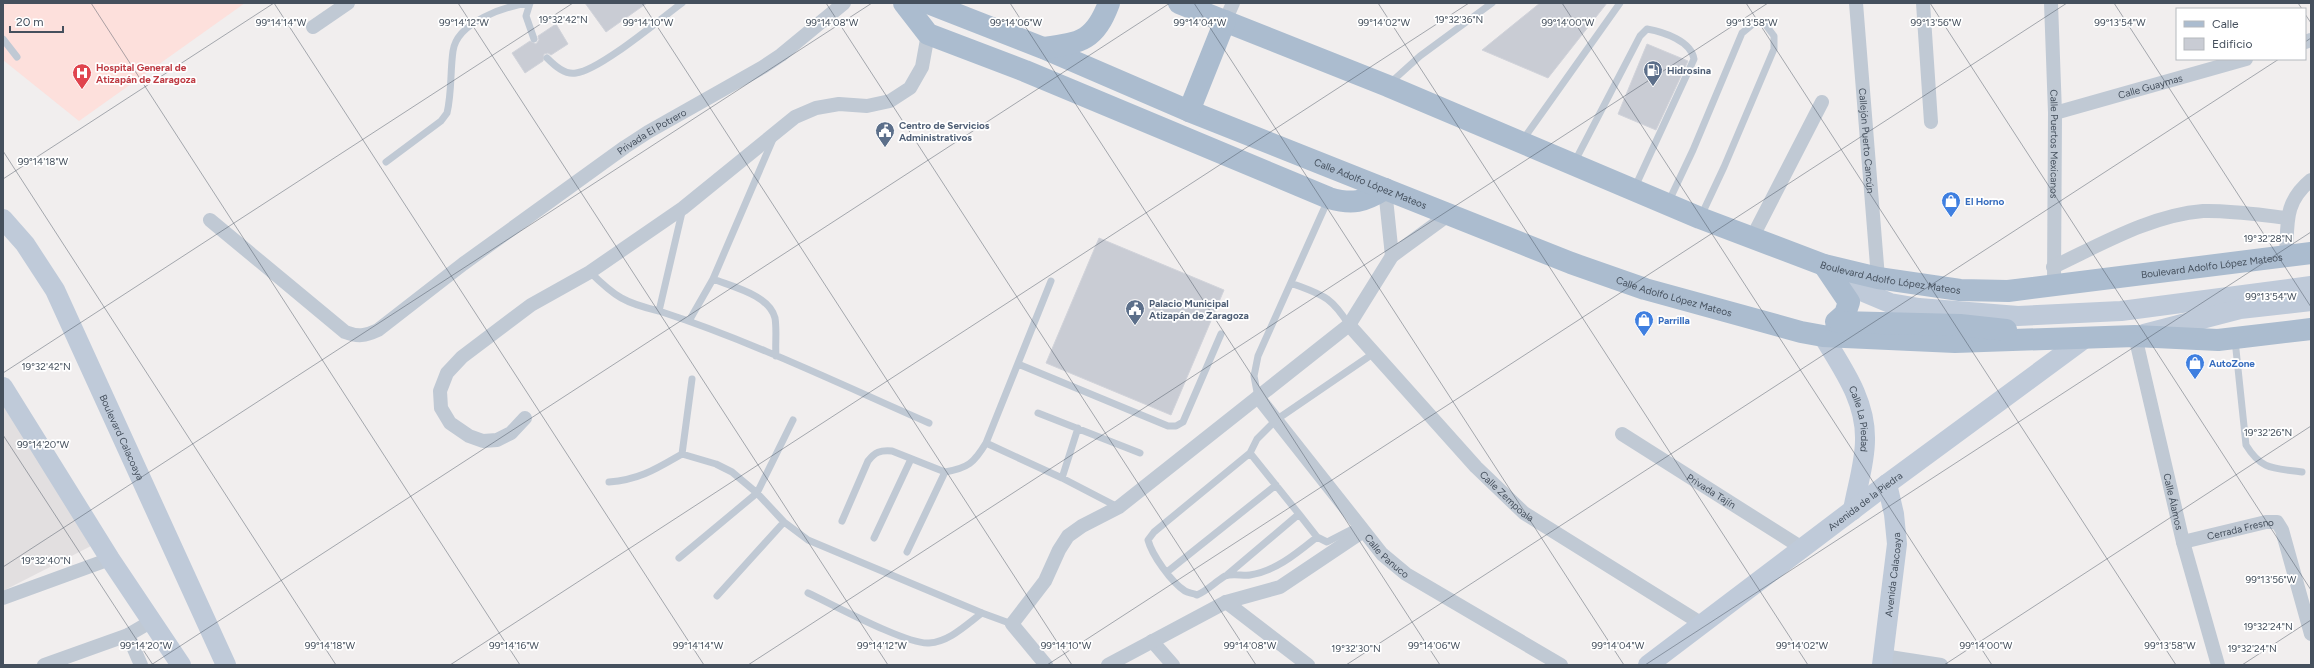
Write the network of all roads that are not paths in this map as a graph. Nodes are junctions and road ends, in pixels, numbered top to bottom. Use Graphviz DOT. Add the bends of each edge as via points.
graph roads {
  1 [pos="348,3"];
  2 [pos="530,3"];
  3 [pos="682,3"];
  4 [pos="844,3"];
  5 [pos="904,3"];
  6 [pos="928,3"];
  7 [pos="1109,3"];
  8 [pos="1179,3"];
  9 [pos="1492,3"];
  10 [pos="1620,3"];
  11 [pos="1856,3"];
  12 [pos="1923,3"];
  13 [pos="2053,3"];
  14 [pos="1229,12"];
  15 [pos="971,19"];
  16 [pos="313,27"];
  17 [pos="928,34"];
  18 [pos="3,39"];
  19 [pos="534,39"];
  20 [pos="1043,48"];
  21 [pos="17,57"];
  22 [pos="547,58"];
  23 [pos="2242,60"];
  24 [pos="1025,71"];
  25 [pos="1388,86"];
  26 [pos="1822,102"];
  27 [pos="1189,111"];
  28 [pos="2055,113"];
  29 [pos="1931,122"];
  30 [pos="775,132"];
  31 [pos="1521,143"];
  32 [pos="386,162"];
  33 [pos="1573,164"];
  34 [pos="2311,180"];
  35 [pos="1384,189"];
  36 [pos="1634,189"];
  37 [pos="1329,198"];
  38 [pos="1667,204"];
  39 [pos="684,208"];
  40 [pos="1448,215"];
  41 [pos="1700,218"];
  42 [pos="2288,218"];
  43 [pos="3,219"];
  44 [pos="210,220"];
  45 [pos="1752,238"];
  46 [pos="2311,254"];
  47 [pos="1392,256"];
  48 [pos="2286,257"];
  49 [pos="1824,265"];
  50 [pos="590,272"];
  51 [pos="2053,276"];
  52 [pos="1878,278"];
  53 [pos="713,279"];
  54 [pos="1052,281"];
  55 [pos="1291,283"];
  56 [pos="2311,286"];
  57 [pos="2311,301"];
  58 [pos="659,311"];
  59 [pos="689,321"];
  60 [pos="1349,325"];
  61 [pos="1830,329"];
  62 [pos="2311,330"];
  63 [pos="1221,334"];
  64 [pos="2135,336"];
  65 [pos="2234,338"];
  66 [pos="2084,339"];
  67 [pos="1374,352"];
  68 [pos="776,356"];
  69 [pos="1018,364"];
  70 [pos="692,379"];
  71 [pos="3,387"];
  72 [pos="1258,397"];
  73 [pos="1038,413"];
  74 [pos="525,418"];
  75 [pos="792,420"];
  76 [pos="1276,420"];
  77 [pos="929,423"];
  78 [pos="1078,428"];
  79 [pos="1622,434"];
  80 [pos="986,444"];
  81 [pos="1140,453"];
  82 [pos="1250,453"];
  83 [pos="682,454"];
  84 [pos="911,458"];
  85 [pos="945,472"];
  86 [pos="2302,472"];
  87 [pos="1062,478"];
  88 [pos="609,482"];
  89 [pos="1887,484"];
  90 [pos="1276,485"];
  91 [pos="757,493"];
  92 [pos="1119,507"];
  93 [pos="1853,510"];
  94 [pos="1299,514"];
  95 [pos="842,521"];
  96 [pos="784,522"];
  97 [pos="1360,529"];
  98 [pos="874,538"];
  99 [pos="1317,538"];
  100 [pos="2183,542"];
  101 [pos="1802,548"];
  102 [pos="907,552"];
  103 [pos="679,558"];
  104 [pos="110,559"];
  105 [pos="1167,572"];
  106 [pos="1227,575"];
  107 [pos="808,592"];
  108 [pos="718,596"];
  109 [pos="3,598"];
  110 [pos="1226,602"];
  111 [pos="982,614"];
  112 [pos="152,622"];
  113 [pos="1012,624"];
  114 [pos="1702,624"];
  115 [pos="2311,634"];
  116 [pos="128,635"];
  117 [pos="1152,641"];
  118 [pos="1883,660"];
  119 [pos="44,665"];
  120 [pos="141,665"];
  121 [pos="181,665"];
  122 [pos="226,665"];
  123 [pos="1046,665"];
  124 [pos="1108,665"];
  125 [pos="1173,665"];
  126 [pos="1308,665"];
  127 [pos="1561,665"];
  128 [pos="1648,665"];
  129 [pos="1941,665"];
  130 [pos="2218,665"];
  1 -- 16 [label="street"];
  2 -- 19 [label="lane" via="526,16"];
  2 -- 32 [label="lane" via="513,5 493,12 464,32 453,50 447,113 441,121"];
  3 -- 22 [label="lane" via="595,67 575,73 558,69"];
  4 -- 44 [label="street, Privada El Potrero" via="781,55 648,132 462,264 378,330 357,337 345,332"];
  5 -- 17 [label="main road"];
  6 -- 15 [label="main road, Calle Adolfo López Mateos"];
  7 -- 20 [label="main road" via="1096,31 1085,40"];
  8 -- 14 [label="main road"];
  9 -- 25 [label="lane" via="1420,56"];
  10 -- 31 [label="lane"];
  11 -- 52 [label="street, Callejón Puerto Cancún"];
  12 -- 29 [label="street"];
  13 -- 28 [label="street, Calle Puertos Mexicanos"];
  14 -- 25 [label="main road"];
  14 -- 27 [label="main road"];
  15 -- 20 [label="main road, Calle Adolfo López Mateos"];
  15 -- 24 [label="main road"];
  17 -- 24 [label="main road"];
  17 -- 30 [label="street" via="922,67 910,88 890,101 867,106 839,104 816,108 795,117"];
  18 -- 21 [label="lane"];
  20 -- 27 [label="main road, Calle Adolfo López Mateos"];
  23 -- 28 [label="street, Calle Guaymas"];
  24 -- 37 [label="main road"];
  25 -- 31 [label="main road"];
  26 -- 45 [label="street"];
  27 -- 35 [label="main road, Calle Adolfo López Mateos"];
  28 -- 51 [label="street, Calle Puertos Mexicanos"];
  30 -- 39 [label="street"];
  30 -- 53 [label="lane"];
  31 -- 33 [label="main road"];
  33 -- 36 [label="main road"];
  33 -- 36 [label="lane" via="1640,36 1647,29 1657,31 1685,44 1693,52 1694,59"];
  34 -- 42 [label="street" via="2297,191"];
  35 -- 37 [label="main road" via="1365,201 1346,202"];
  35 -- 40 [label="main road, Calle Adolfo López Mateos"];
  35 -- 47 [label="street"];
  36 -- 38 [label="main road"];
  37 -- 55 [label="lane"];
  38 -- 41 [label="main road"];
  38 -- 41 [label="lane" via="1693,150 1742,33 1754,23 1765,24 1774,36 1774,49"];
  39 -- 50 [label="street"];
  39 -- 58 [label="lane"];
  40 -- 47 [label="street"];
  40 -- 61 [label="main road, Calle Adolfo López Mateos" via="1645,289 1800,332"];
  41 -- 45 [label="main road"];
  42 -- 48 [label="street"];
  42 -- 51 [label="street" via="2238,212 2203,211 2183,215 2121,234"];
  43 -- 122 [label="street, Boulevard Calacoaya" via="25,244 55,290"];
  45 -- 49 [label="main road"];
  46 -- 48 [label="main road, Boulevard Adolfo López Mateos"];
  47 -- 60 [label="street"];
  48 -- 51 [label="main road, Boulevard Adolfo López Mateos"];
  49 -- 52 [label="main road, Boulevard Adolfo López Mateos"];
  49 -- 56 [label="street, Boulevard Adolfo López Mateos" via="1859,290 1890,303 1919,308 2018,316 2121,311"];
  49 -- 61 [label="main road" via="1849,302 1846,314"];
  50 -- 58 [label="lane" via="608,291 629,304"];
  50 -- 74 [label="street" via="530,305 462,357 447,373 440,391 441,408 450,423 469,436 483,441 497,440 511,433"];
  51 -- 52 [label="main road, Boulevard Adolfo López Mateos" via="2008,291 1960,290"];
  53 -- 59 [label="lane"];
  53 -- 68 [label="lane" via="758,298 769,307 775,318"];
  54 -- 69 [label="lane"];
  55 -- 60 [label="lane" via="1326,296 1337,306"];
  55 -- 72 [label="lane" via="1258,356 1254,376"];
  57 -- 64 [label="street" via="2240,309"];
  58 -- 59 [label="lane"];
  59 -- 68 [label="lane"];
  60 -- 67 [label="street, Calle Zempoala"];
  60 -- 72 [label="street"];
  61 -- 66 [label="main road" via="1955,342"];
  61 -- 93 [label="street, Calle La Piedad" via="1862,410 1865,440"];
  62 -- 65 [label="main road"];
  63 -- 69 [label="lane" via="1183,422 1176,426 1168,426"];
  64 -- 65 [label="main road" via="2218,340"];
  64 -- 66 [label="main road"];
  64 -- 100 [label="street, Calle Álamos"];
  65 -- 86 [label="lane" via="2246,445 2254,458 2266,467"];
  66 -- 89 [label="street, Avenida de la Piedra"];
  67 -- 76 [label="lane"];
  67 -- 114 [label="street, Calle Zempoala" via="1476,467 1524,513"];
  68 -- 77 [label="lane"];
  69 -- 80 [label="lane"];
  70 -- 83 [label="lane"];
  71 -- 104 [label="street"];
  72 -- 76 [label="street, Calle Panuco"];
  72 -- 92 [label="street"];
  73 -- 78 [label="lane"];
  75 -- 91 [label="lane"];
  76 -- 82 [label="lane" via="1257,439"];
  76 -- 97 [label="street, Calle Panuco"];
  78 -- 81 [label="lane"];
  78 -- 87 [label="lane"];
  79 -- 101 [label="street, Privada Tajín"];
  80 -- 85 [label="lane" via="976,460 962,469"];
  80 -- 87 [label="lane"];
  82 -- 90 [label="lane"];
  82 -- 105 [label="lane" via="1154,532 1148,540 1151,550"];
  83 -- 88 [label="lane" via="650,473 630,480"];
  83 -- 91 [label="lane" via="716,464 732,472"];
  84 -- 85 [label="lane"];
  84 -- 95 [label="lane" via="892,451 882,450 874,454 868,461"];
  84 -- 98 [label="lane"];
  85 -- 102 [label="lane"];
  87 -- 92 [label="lane"];
  89 -- 93 [label="street, Avenida de la Piedra"];
  89 -- 118 [label="street, Avenida Calacoaya" via="1897,544"];
  90 -- 94 [label="lane"];
  90 -- 105 [label="lane"];
  91 -- 96 [label="lane"];
  91 -- 103 [label="lane"];
  92 -- 113 [label="street" via="1068,536 1045,581"];
  93 -- 101 [label="street, Avenida de la Piedra"];
  94 -- 99 [label="lane"];
  94 -- 106 [label="lane"];
  96 -- 108 [label="lane"];
  96 -- 111 [label="lane" via="808,540"];
  97 -- 99 [label="lane" via="1327,542"];
  97 -- 110 [label="street" via="1280,588"];
  97 -- 127 [label="street, Calle Panuco" via="1382,554 1406,574"];
  99 -- 106 [label="lane" via="1289,559 1270,569 1250,575"];
  100 -- 115 [label="street, Cerrada Fresno" via="2266,522 2277,522 2282,530"];
  100 -- 130 [label="street, Calle Álamos"];
  101 -- 114 [label="street, Avenida de la Piedra"];
  104 -- 109 [label="street"];
  104 -- 112 [label="street"];
  105 -- 106 [label="lane" via="1185,591 1197,595"];
  107 -- 111 [label="lane" via="909,640 929,643 950,637"];
  110 -- 117 [label="street"];
  110 -- 126 [label="street"];
  111 -- 113 [label="lane"];
  112 -- 116 [label="street"];
  112 -- 121 [label="street"];
  113 -- 123 [label="street"];
  114 -- 128 [label="street, Avenida de la Piedra"];
  116 -- 119 [label="street"];
  116 -- 120 [label="street"];
  117 -- 124 [label="street"];
  117 -- 125 [label="street"];
  118 -- 129 [label="street"];
}
